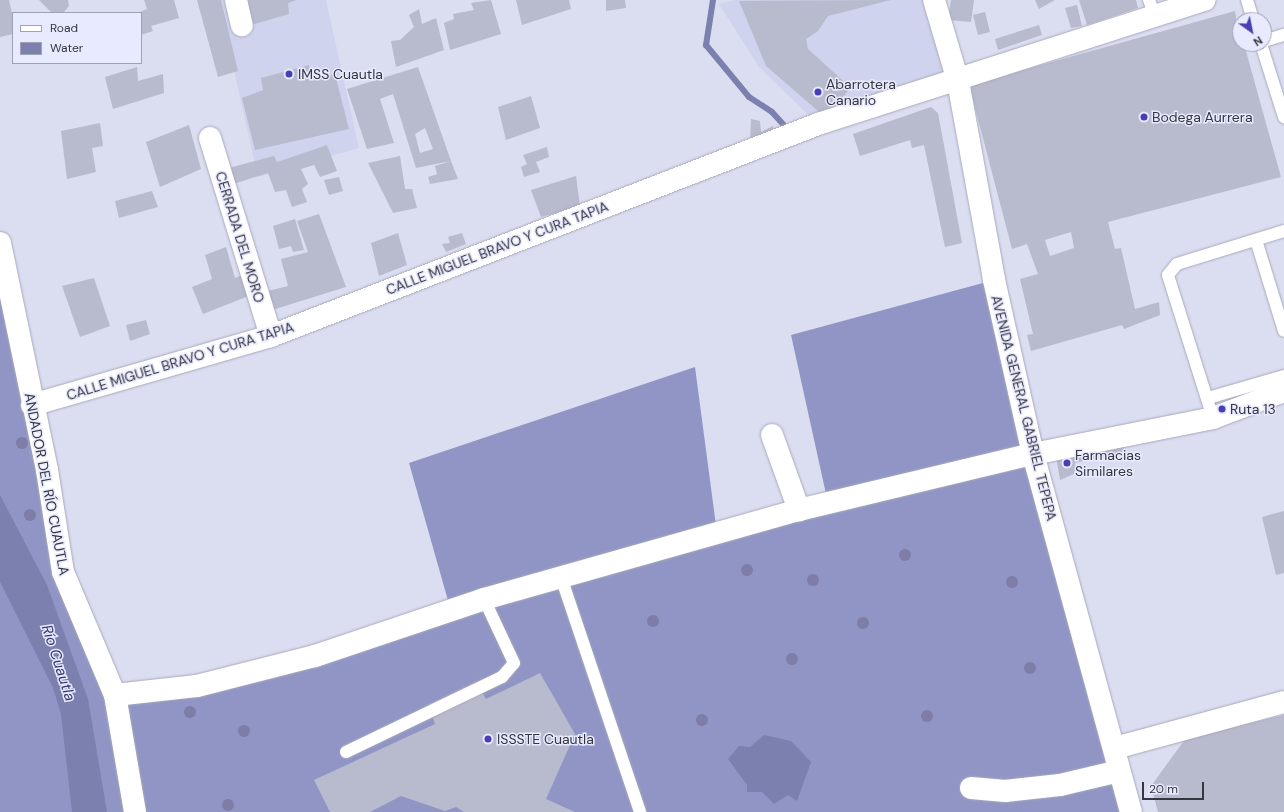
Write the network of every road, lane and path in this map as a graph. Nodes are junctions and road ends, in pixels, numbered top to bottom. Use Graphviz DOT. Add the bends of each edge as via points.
graph roads {
  1 [pos="236,0"];
  2 [pos="934,0"];
  3 [pos="1205,0"];
  4 [pos="1247,0"];
  5 [pos="1151,7"];
  6 [pos="1251,12"];
  7 [pos="242,25"];
  8 [pos="1284,35"];
  9 [pos="1272,39"];
  10 [pos="1264,52"];
  11 [pos="958,81"];
  12 [pos="1284,117"];
  13 [pos="210,138"];
  14 [pos="1284,231"];
  15 [pos="1256,240"];
  16 [pos="0,243"];
  17 [pos="1284,332"];
  18 [pos="271,336"];
  19 [pos="1284,376"];
  20 [pos="1284,391"];
  21 [pos="32,405"];
  22 [pos="1211,408"];
  23 [pos="772,435"];
  24 [pos="1033,454"];
  25 [pos="799,510"];
  26 [pos="562,577"];
  27 [pos="484,600"];
  28 [pos="115,695"];
  29 [pos="1284,702"];
  30 [pos="1115,748"];
  31 [pos="346,752"];
  32 [pos="1119,771"];
  33 [pos="971,788"];
  34 [pos="135,812"];
  35 [pos="640,812"];
  36 [pos="1131,812"];
  1 -- 7 [label="street"];
  2 -- 11 [label="street, AVENIDA GENERAL GABRIEL TEPEPA"];
  3 -- 5 [label="street, CALLE MIGUEL BRAVO Y CURA TAPIA"];
  4 -- 6 [label="lane"];
  5 -- 11 [label="street, CALLE MIGUEL BRAVO Y CURA TAPIA"];
  8 -- 9 [label="lane"];
  10 -- 12 [label="lane"];
  11 -- 18 [label="street, CALLE MIGUEL BRAVO Y CURA TAPIA" via="818,124"];
  11 -- 24 [label="street, AVENIDA GENERAL GABRIEL TEPEPA" via="994,280"];
  13 -- 18 [label="street, CERRADA DEL MORO"];
  14 -- 15 [label="lane"];
  15 -- 17 [label="lane"];
  15 -- 22 [label="lane" via="1177,264 1168,275"];
  16 -- 21 [label="street, ANDADOR DEL RÍO CUAUTLA"];
  18 -- 21 [label="street, CALLE MIGUEL BRAVO Y CURA TAPIA"];
  19 -- 22 [label="lane"];
  20 -- 22 [label="street"];
  21 -- 28 [label="street, ANDADOR DEL RÍO CUAUTLA" via="47,470 63,572"];
  22 -- 24 [label="street"];
  23 -- 25 [label="street"];
  24 -- 25 [label="street"];
  24 -- 30 [label="street, AVENIDA GENERAL GABRIEL TEPEPA"];
  25 -- 26 [label="street"];
  26 -- 27 [label="street"];
  26 -- 35 [label="lane"];
  27 -- 28 [label="street" via="315,656 197,686"];
  27 -- 31 [label="lane" via="514,663 502,677"];
  28 -- 34 [label="street, ANDADOR DEL RÍO CUAUTLA"];
  29 -- 30 [label="street"];
  30 -- 32 [label="street, AVENIDA GENERAL GABRIEL TEPEPA"];
  32 -- 33 [label="street" via="1060,785 1005,791"];
  32 -- 36 [label="street, AVENIDA GENERAL GABRIEL TEPEPA"];
}
